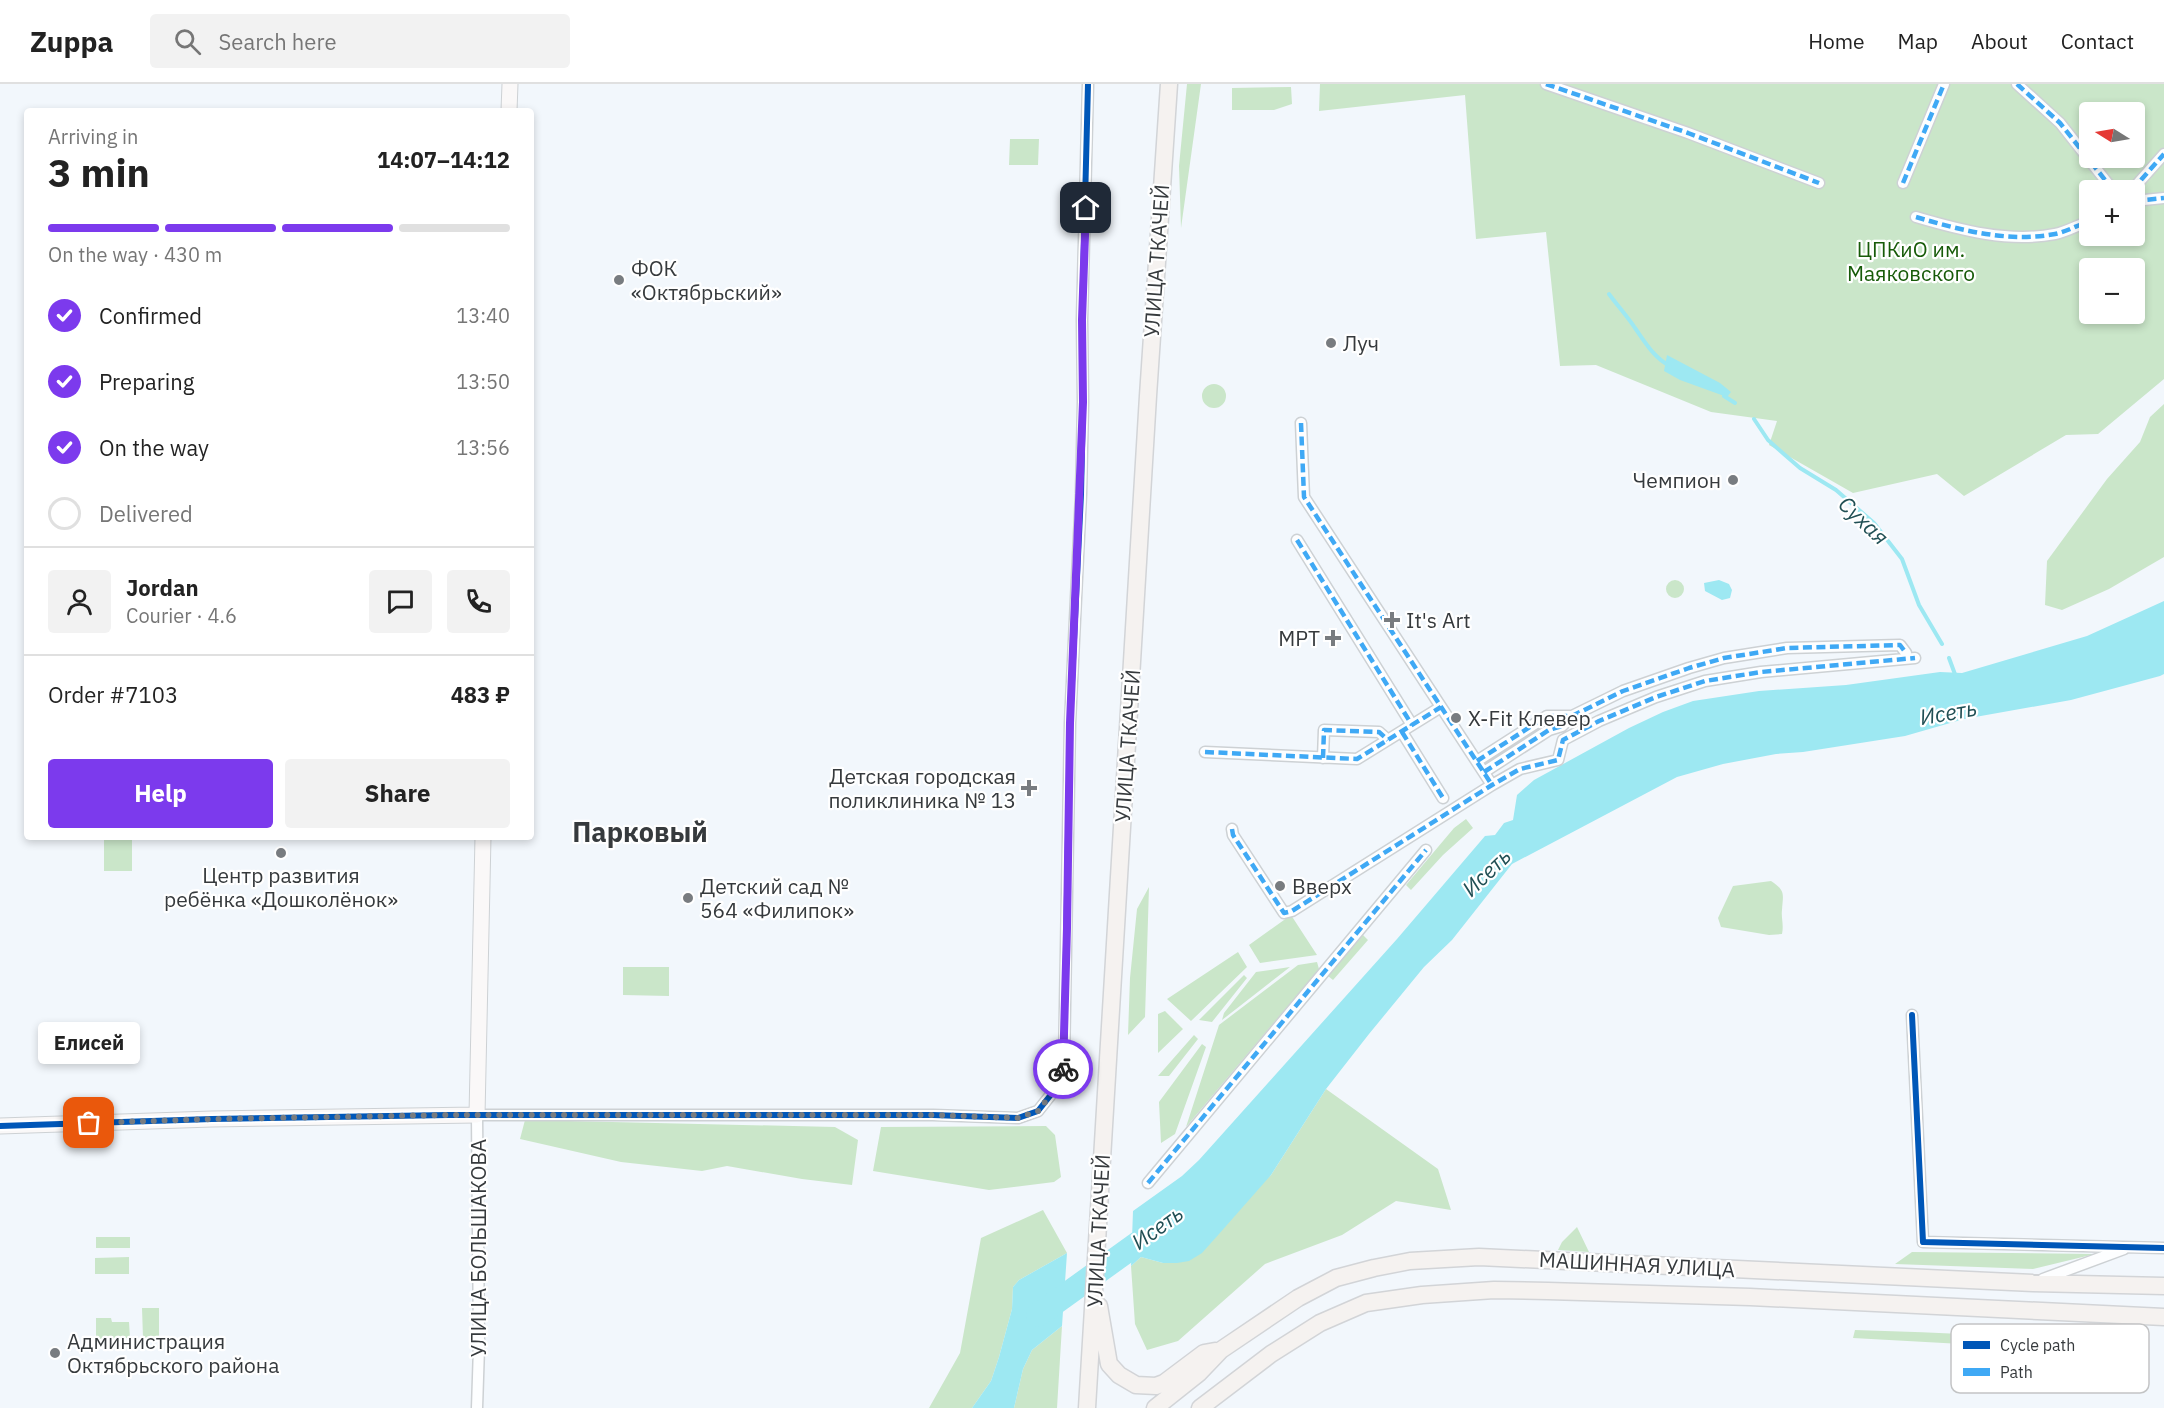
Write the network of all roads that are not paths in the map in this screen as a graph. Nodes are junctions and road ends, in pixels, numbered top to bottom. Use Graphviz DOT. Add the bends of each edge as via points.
graph roads {
  1 [pos="510,84"];
  2 [pos="1088,84"];
  3 [pos="1169,84"];
  4 [pos="1546,84"];
  5 [pos="1944,84"];
  6 [pos="2018,84"];
  7 [pos="509,108"];
  8 [pos="2164,154"];
  9 [pos="2105,180"];
  10 [pos="2141,180"];
  11 [pos="1819,183"];
  12 [pos="1903,183"];
  13 [pos="2164,198"];
  14 [pos="2145,200"];
  15 [pos="1916,217"];
  16 [pos="2079,224"];
  17 [pos="1301,423"];
  18 [pos="1298,540"];
  19 [pos="1441,707"];
  20 [pos="1572,716"];
  21 [pos="1412,725"];
  22 [pos="1402,732"];
  23 [pos="1388,740"];
  24 [pos="1205,752"];
  25 [pos="1323,758"];
  26 [pos="1476,760"];
  27 [pos="1484,772"];
  28 [pos="1492,785"];
  29 [pos="1443,798"];
  30 [pos="1232,829"];
  31 [pos="483,840"];
  32 [pos="1426,850"];
  33 [pos="1912,1015"];
  34 [pos="477,1114"];
  35 [pos="0,1126"];
  36 [pos="1148,1183"];
  37 [pos="2130,1247"];
  38 [pos="2164,1248"];
  39 [pos="2033,1283"];
  40 [pos="1095,1285"];
  41 [pos="2164,1286"];
  42 [pos="2164,1317"];
  43 [pos="1221,1350"];
  44 [pos="477,1408"];
  45 [pos="1087,1408"];
  46 [pos="1155,1408"];
  47 [pos="1200,1408"];
  1 -- 7 [label="street"];
  2 -- 34 [label="street" via="1081,494 1070,723 1064,1062 1053,1092 1038,1111 1018,1118"];
  3 -- 40 [label="main road, УЛИЦА ТКАЧЕЙ"];
  4 -- 11 [label="street"];
  5 -- 12 [label="street"];
  6 -- 9 [label="street" via="2060,123"];
  8 -- 10 [label="street"];
  13 -- 14 [label="street"];
  15 -- 16 [label="street" via="2009,237 2055,234"];
  17 -- 19 [label="street" via="1304,497"];
  18 -- 21 [label="street"];
  19 -- 21 [label="street"];
  19 -- 26 [label="street"];
  20 -- 26 [label="street" via="1547,716"];
  20 -- 27 [label="street" via="1562,726 1549,730"];
  20 -- 28 [label="street" via="1660,676 1724,658 1828,646 1900,645 1910,655 1705,681 1656,696 1563,740 1558,760 1520,769"];
  21 -- 22 [label="street"];
  22 -- 23 [label="street"];
  22 -- 29 [label="street"];
  23 -- 25 [label="street" via="1357,759"];
  23 -- 25 [label="street" via="1379,732 1324,730"];
  24 -- 25 [label="street"];
  26 -- 27 [label="street"];
  27 -- 28 [label="street"];
  28 -- 30 [label="street" via="1284,913"];
  31 -- 34 [label="street, УЛИЦА БОЛЬШАКОВА"];
  32 -- 36 [label="street"];
  33 -- 37 [label="street" via="1923,1242"];
  34 -- 35 [label="street"];
  34 -- 44 [label="street, УЛИЦА БОЛЬШАКОВА"];
  37 -- 38 [label="street"];
  37 -- 39 [label="street"];
  39 -- 41 [label="main road, МАШИННАЯ УЛИЦА"];
  39 -- 43 [label="main road, МАШИННАЯ УЛИЦА" via="1479,1257 1410,1261 1336,1278 1280,1309"];
  40 -- 43 [label="main road" via="1109,1364 1128,1382 1156,1386 1204,1353"];
  40 -- 45 [label="main road, УЛИЦА ТКАЧЕЙ"];
  42 -- 47 [label="main road, МАШИННАЯ УЛИЦА" via="1560,1291 1422,1295 1366,1303 1320,1323 1271,1354"];
  43 -- 46 [label="main road, МАШИННАЯ УЛИЦА"];
}
